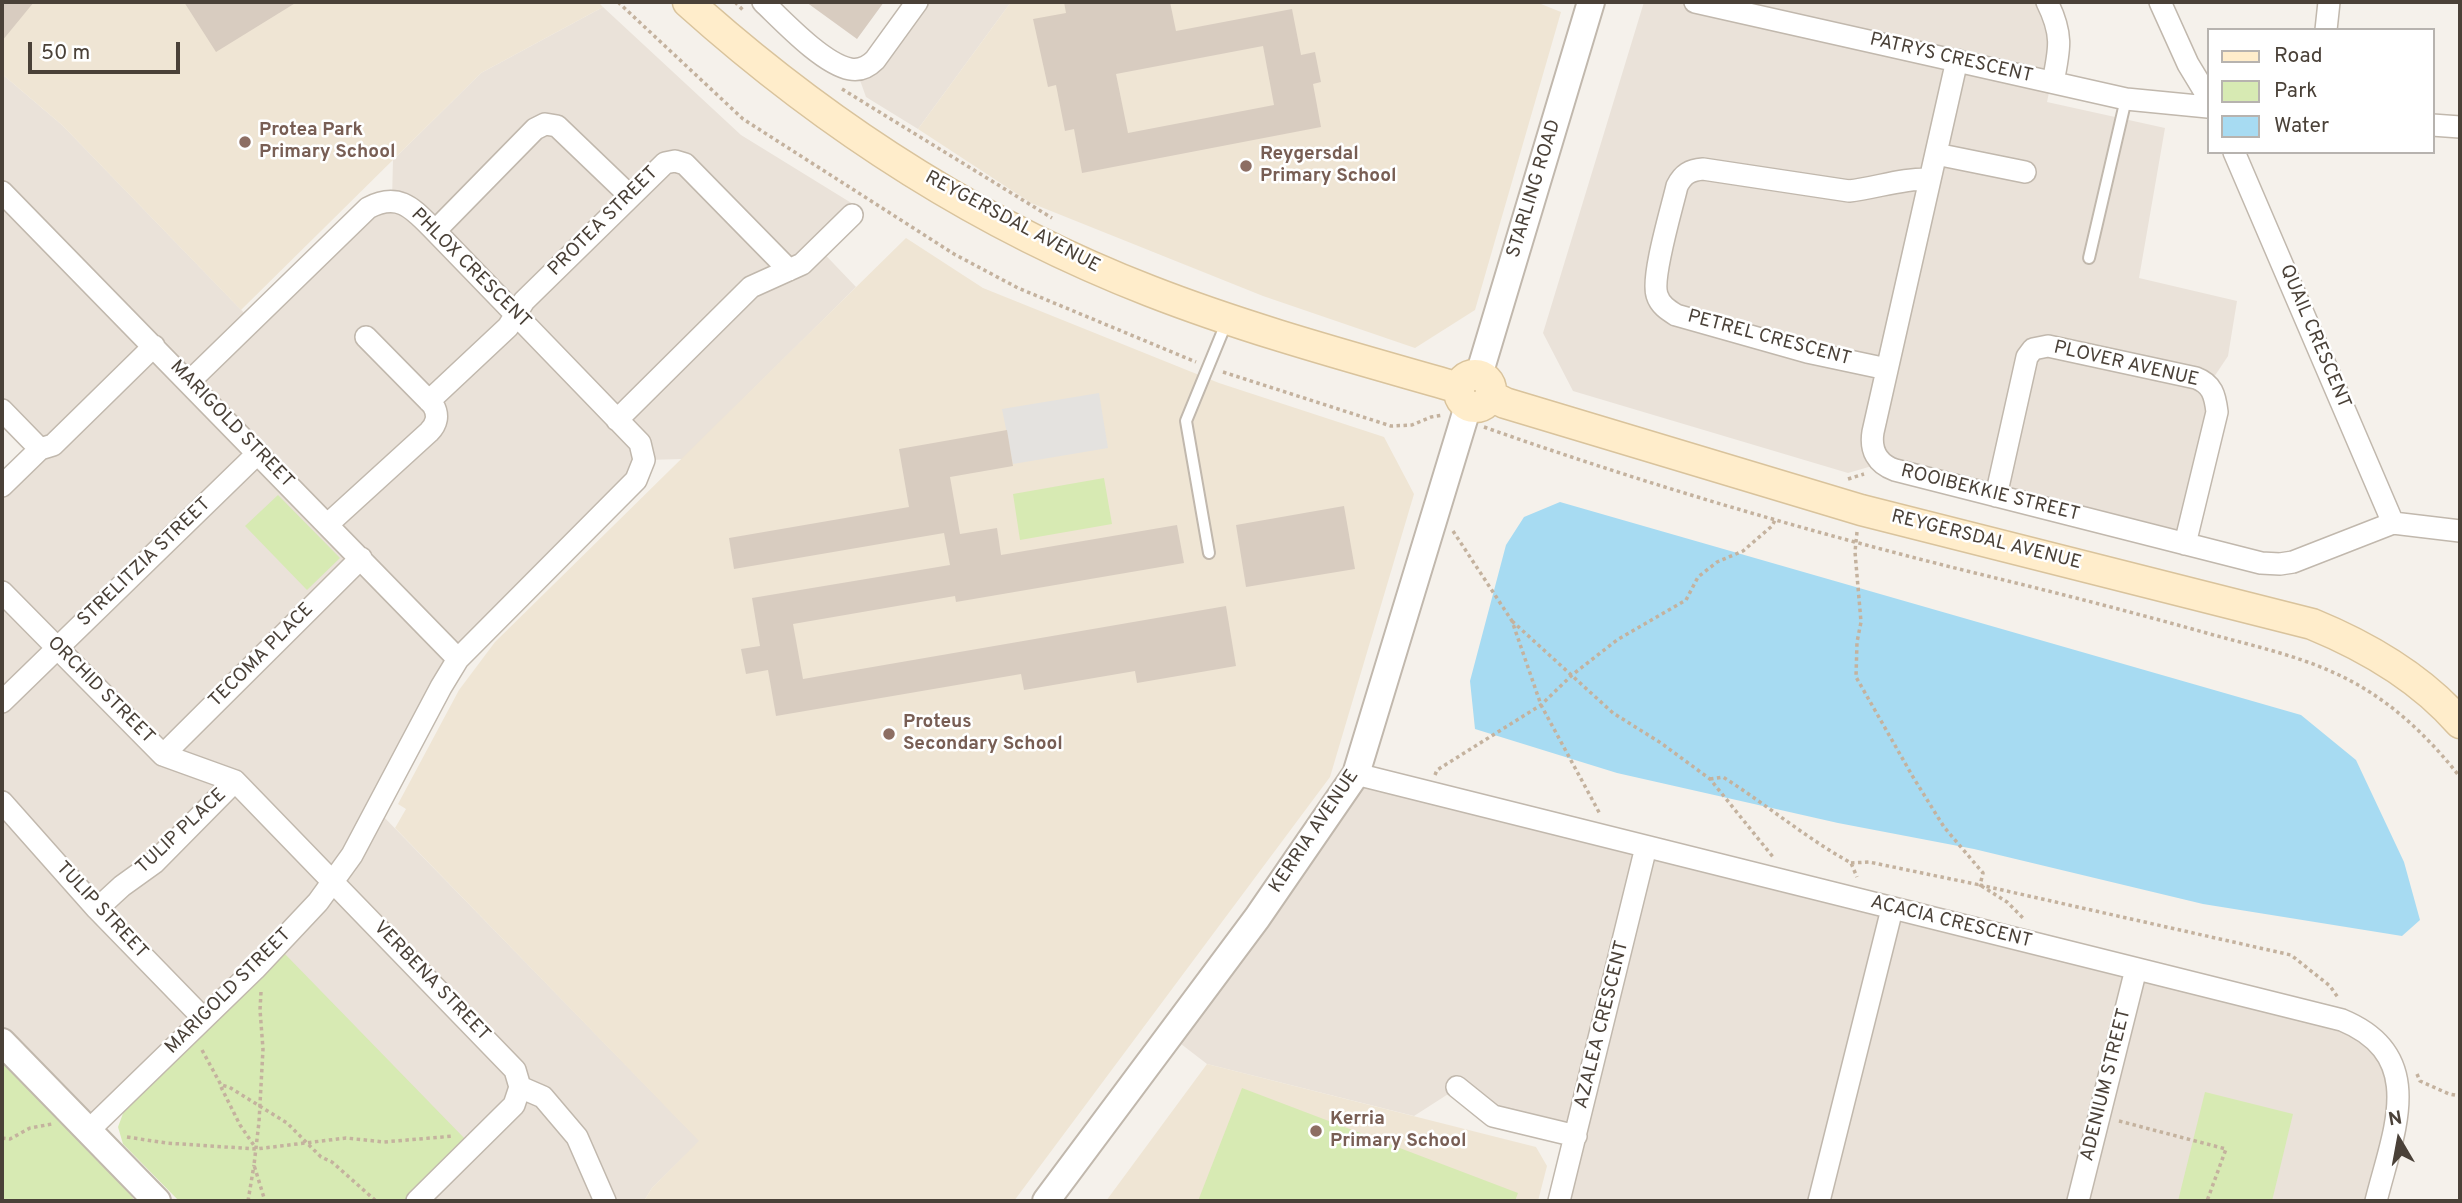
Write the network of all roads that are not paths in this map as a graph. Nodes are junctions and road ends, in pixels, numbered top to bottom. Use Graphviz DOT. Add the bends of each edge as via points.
graph roads {
  1 [pos="688,2"];
  2 [pos="917,2"];
  3 [pos="1591,2"];
  4 [pos="1695,2"];
  5 [pos="2047,2"];
  6 [pos="2160,2"];
  7 [pos="2329,2"];
  8 [pos="1765,9"];
  9 [pos="757,10"];
  10 [pos="2326,28"];
  11 [pos="1957,60"];
  12 [pos="2053,82"];
  13 [pos="2206,94"];
  14 [pos="2126,99"];
  15 [pos="2206,107"];
  16 [pos="2434,125"];
  17 [pos="2460,127"];
  18 [pos="1936,154"];
  19 [pos="2235,154"];
  20 [pos="2025,172"];
  21 [pos="1930,179"];
  22 [pos="2,192"];
  23 [pos="630,197"];
  24 [pos="852,215"];
  25 [pos="435,231"];
  26 [pos="2089,258"];
  27 [pos="789,270"];
  28 [pos="516,315"];
  29 [pos="1228,318"];
  30 [pos="366,337"];
  31 [pos="154,346"];
  32 [pos="1887,369"];
  33 [pos="189,382"];
  34 [pos="1472,397"];
  35 [pos="429,401"];
  36 [pos="2,410"];
  37 [pos="617,420"];
  38 [pos="40,449"];
  39 [pos="258,453"];
  40 [pos="2,486"];
  41 [pos="1996,496"];
  42 [pos="2393,523"];
  43 [pos="328,524"];
  44 [pos="2460,531"];
  45 [pos="2185,544"];
  46 [pos="1209,553"];
  47 [pos="361,558"];
  48 [pos="2,592"];
  49 [pos="57,648"];
  50 [pos="458,659"];
  51 [pos="2,702"];
  52 [pos="2460,723"];
  53 [pos="163,755"];
  54 [pos="1356,774"];
  55 [pos="235,782"];
  56 [pos="2,802"];
  57 [pos="1646,847"];
  58 [pos="333,882"];
  59 [pos="97,909"];
  60 [pos="1892,909"];
  61 [pos="2136,969"];
  62 [pos="197,1025"];
  63 [pos="2,1042"];
  64 [pos="520,1087"];
  65 [pos="1457,1087"];
  66 [pos="96,1123"];
  67 [pos="1576,1136"];
  68 [pos="157,1201"];
  69 [pos="417,1201"];
  70 [pos="605,1201"];
  71 [pos="1046,1201"];
  72 [pos="1559,1201"];
  73 [pos="1819,1201"];
  74 [pos="2078,1201"];
  75 [pos="2376,1201"];
  1 -- 29 [label="main road, REYGERSDAL AVENUE" via="800,95 942,189 1094,268"];
  2 -- 9 [label="street" via="875,60 857,70 826,57"];
  3 -- 34 [label="street, STARLING ROAD"];
  4 -- 8 [label="street, PATRYS CRESCENT"];
  5 -- 12 [label="street" via="2060,41"];
  6 -- 13 [label="street"];
  7 -- 10 [label="street"];
  8 -- 11 [label="street, PATRYS CRESCENT"];
  11 -- 12 [label="street, PATRYS CRESCENT"];
  11 -- 18 [label="street, ROOIBEKKIE STREET"];
  12 -- 14 [label="street, PATRYS CRESCENT"];
  14 -- 15 [label="street, PATRYS CRESCENT"];
  14 -- 26 [label="lane"];
  16 -- 17 [label="street"];
  18 -- 20 [label="street"];
  18 -- 21 [label="street, ROOIBEKKIE STREET"];
  19 -- 42 [label="street, QUAIL CRESCENT"];
  21 -- 32 [label="street, ROOIBEKKIE STREET"];
  21 -- 32 [label="street, PETREL CRESCENT" via="1849,191 1698,170 1679,181 1668,225 1655,284 1658,298 1669,311 1807,352"];
  22 -- 31 [label="street, MARIGOLD STREET"];
  23 -- 25 [label="street" via="558,126 545,124"];
  23 -- 27 [label="street, PROTEA STREET" via="661,166 680,162"];
  23 -- 28 [label="street, PROTEA STREET" via="524,301"];
  24 -- 27 [label="street" via="802,264"];
  25 -- 28 [label="street, PHLOX CRESCENT"];
  25 -- 33 [label="street, PHLOX CRESCENT" via="407,205 385,202 368,208"];
  27 -- 37 [label="street" via="751,287"];
  28 -- 35 [label="street, PROTEA STREET"];
  28 -- 37 [label="street, PHLOX CRESCENT"];
  29 -- 34 [label="main road, REYGERSDAL AVENUE"];
  29 -- 46 [label="lane" via="1186,421"];
  30 -- 35 [label="street"];
  31 -- 33 [label="street, MARIGOLD STREET"];
  31 -- 38 [label="street" via="53,445"];
  32 -- 41 [label="street, ROOIBEKKIE STREET" via="1872,440 1882,464"];
  33 -- 39 [label="street, MARIGOLD STREET"];
  34 -- 52 [label="main road, REYGERSDAL AVENUE" via="1861,510 2312,624 2394,665"];
  34 -- 54 [label="street, KERRIA AVENUE"];
  35 -- 43 [label="street" via="437,415 434,427"];
  36 -- 38 [label="street"];
  37 -- 50 [label="street, MARIGOLD STREET" via="640,443 644,460 640,474"];
  38 -- 40 [label="street"];
  39 -- 43 [label="street, MARIGOLD STREET"];
  39 -- 49 [label="street, STRELITZIA STREET"];
  41 -- 45 [label="street, ROOIBEKKIE STREET"];
  41 -- 45 [label="street, PLOVER AVENUE" via="2027,357 2033,349 2048,346 2196,377 2213,391 2217,412"];
  42 -- 44 [label="street, ROOIBEKKIE STREET"];
  42 -- 45 [label="street, ROOIBEKKIE STREET" via="2280,564"];
  43 -- 47 [label="street, MARIGOLD STREET"];
  47 -- 50 [label="street, MARIGOLD STREET"];
  47 -- 53 [label="street, TECOMA PLACE"];
  48 -- 49 [label="street, ORCHID STREET"];
  49 -- 51 [label="street, STRELITZIA STREET"];
  49 -- 53 [label="street, ORCHID STREET"];
  50 -- 58 [label="street, MARIGOLD STREET"];
  53 -- 55 [label="street, ORCHID STREET"];
  54 -- 57 [label="street, ACACIA CRESCENT"];
  54 -- 71 [label="street, KERRIA AVENUE" via="1257,918"];
  55 -- 58 [label="street, ORCHID STREET"];
  55 -- 59 [label="street, TULIP PLACE" via="153,863"];
  56 -- 59 [label="street, TULIP STREET"];
  57 -- 60 [label="street, ACACIA CRESCENT"];
  57 -- 67 [label="street, AZALEA CRESCENT"];
  58 -- 62 [label="street, MARIGOLD STREET"];
  58 -- 64 [label="street, VERBENA STREET" via="510,1063"];
  59 -- 62 [label="street, TULIP STREET"];
  60 -- 61 [label="street, ACACIA CRESCENT"];
  60 -- 73 [label="street"];
  61 -- 74 [label="street, ADENIUM STREET"];
  61 -- 75 [label="street, ACACIA CRESCENT" via="2342,1020 2361,1028 2382,1047 2391,1059 2399,1087 2399,1110"];
  62 -- 66 [label="street, MARIGOLD STREET"];
  63 -- 66 [label="street"];
  64 -- 69 [label="street" via="514,1105"];
  64 -- 70 [label="street" via="543,1097 577,1137"];
  65 -- 67 [label="street" via="1493,1116"];
  66 -- 68 [label="street"];
  67 -- 72 [label="street, AZALEA CRESCENT"];
}
